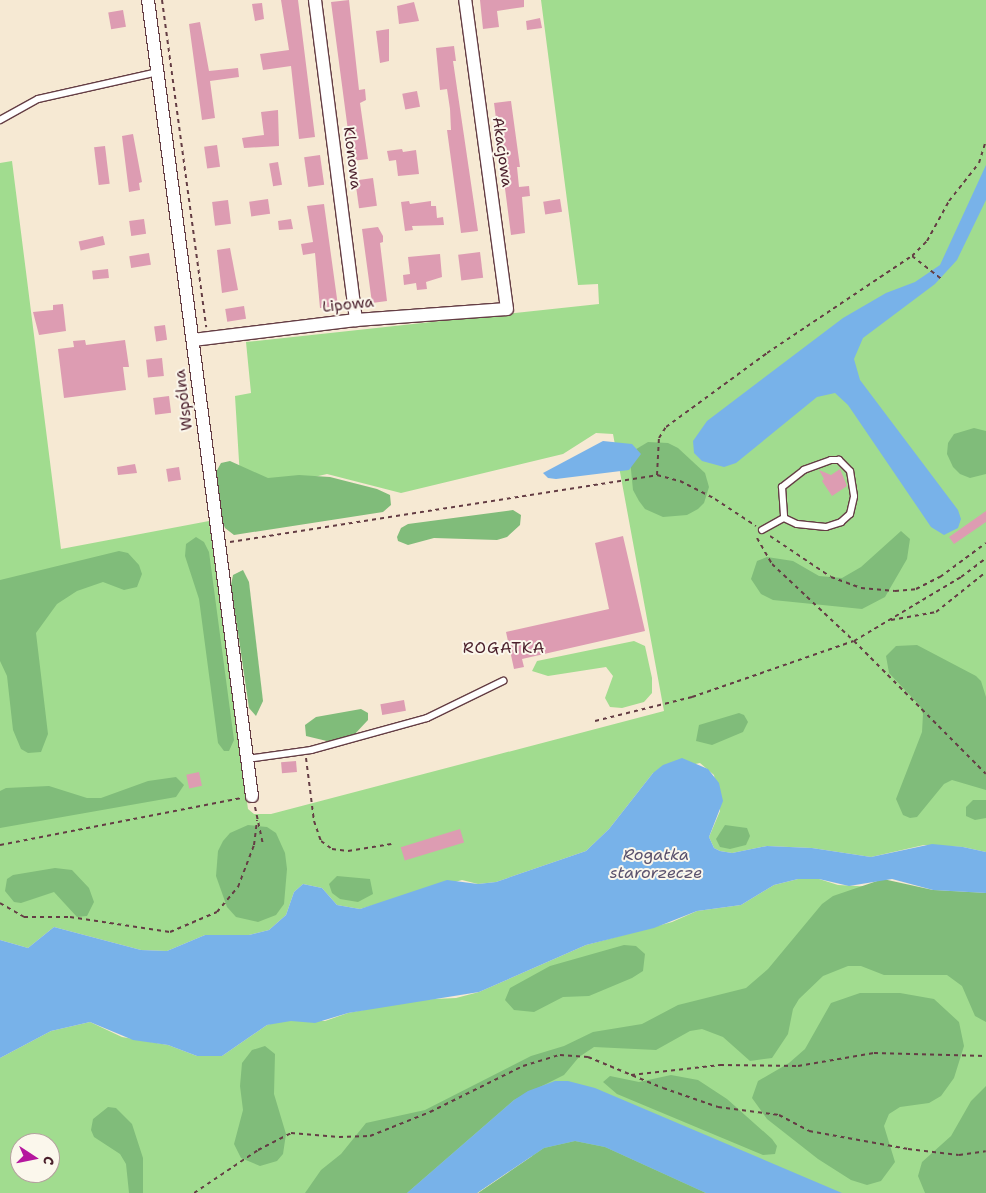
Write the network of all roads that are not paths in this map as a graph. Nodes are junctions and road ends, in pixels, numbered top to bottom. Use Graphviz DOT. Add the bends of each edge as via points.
graph roads {
  1 [pos="148,0"];
  2 [pos="315,0"];
  3 [pos="465,0"];
  4 [pos="158,72"];
  5 [pos="0,120"];
  6 [pos="507,309"];
  7 [pos="356,320"];
  8 [pos="194,340"];
  9 [pos="784,518"];
  10 [pos="762,530"];
  11 [pos="503,681"];
  12 [pos="247,759"];
  13 [pos="252,796"];
  1 -- 4 [label="street, Wspólna"];
  2 -- 7 [label="street, Klonowa"];
  3 -- 6 [label="street, Akacjowa"];
  4 -- 5 [label="lane" via="38,99"];
  4 -- 8 [label="street, Wspólna"];
  6 -- 7 [label="street, Lipowa"];
  7 -- 8 [label="street, Lipowa"];
  8 -- 12 [label="street, Wspólna"];
  9 -- 9 [label="lane" via="797,524 816,526 841,522 850,514 854,496 850,471 839,460 831,460 798,474 782,487"];
  9 -- 10 [label="lane"];
  11 -- 12 [label="lane" via="427,718 306,751"];
  12 -- 13 [label="street, Wspólna"];
}
